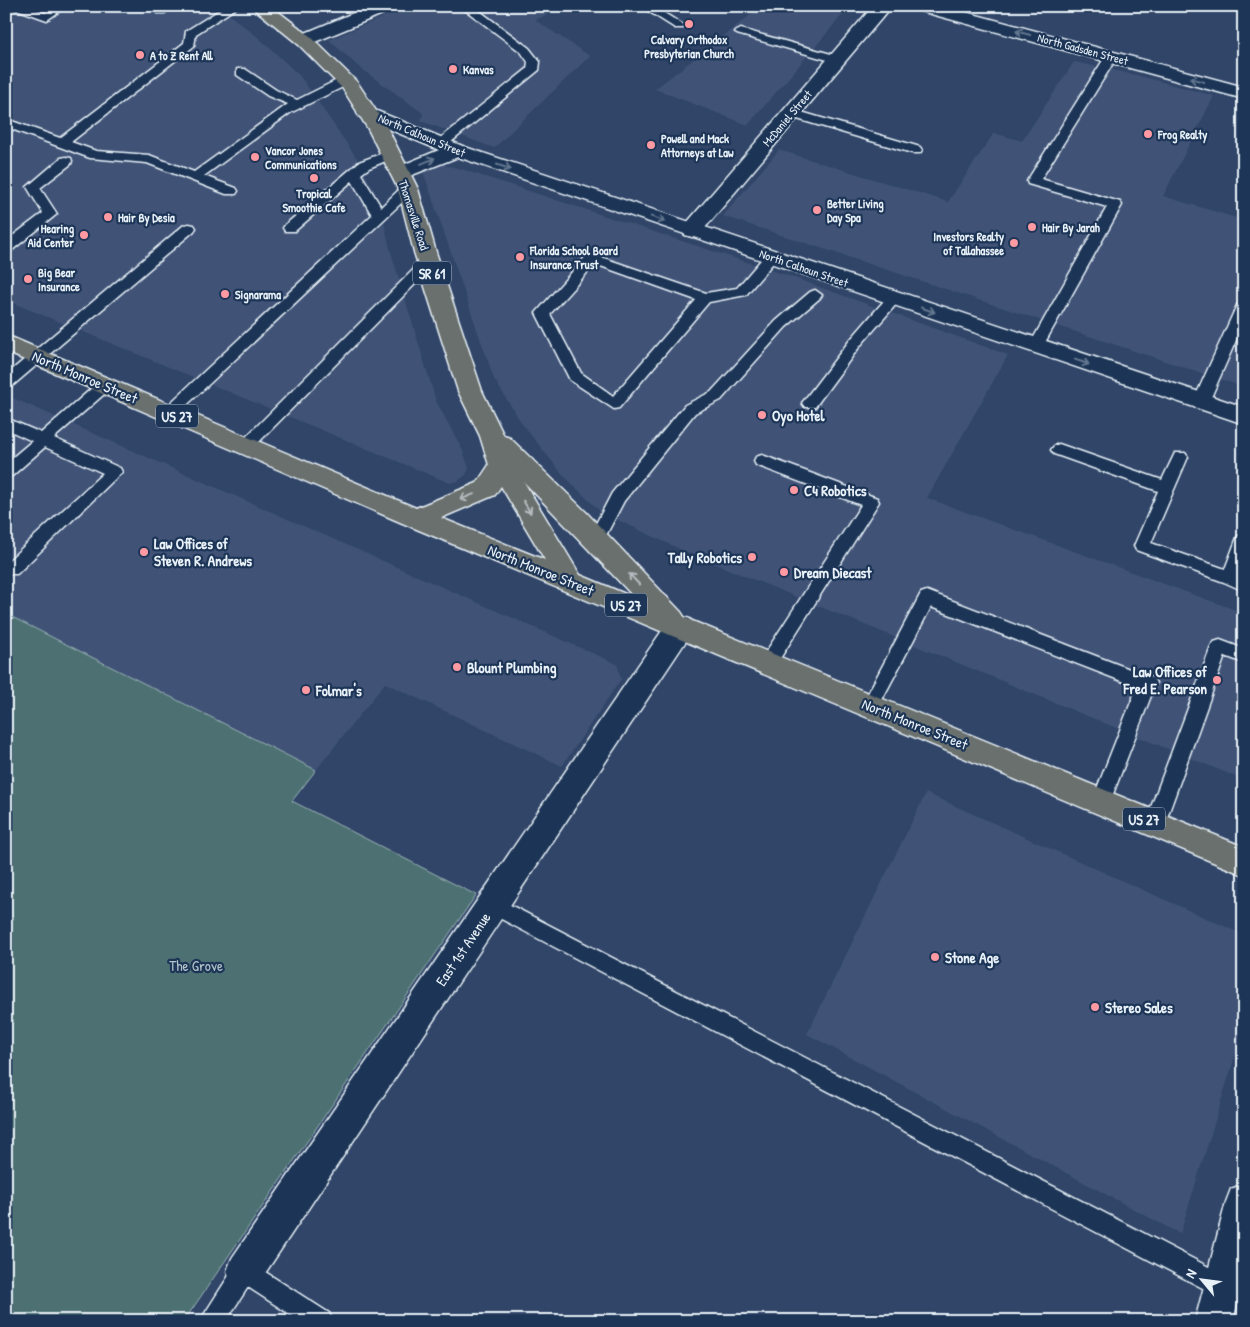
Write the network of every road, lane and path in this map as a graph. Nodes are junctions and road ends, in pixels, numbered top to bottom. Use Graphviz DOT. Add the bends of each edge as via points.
graph roads {
  1 [pos="13,6"];
  2 [pos="62,6"];
  3 [pos="234,6"];
  4 [pos="260,6"];
  5 [pos="386,6"];
  6 [pos="465,6"];
  7 [pos="645,6"];
  8 [pos="883,6"];
  9 [pos="922,6"];
  10 [pos="679,26"];
  11 [pos="741,32"];
  12 [pos="304,40"];
  13 [pos="1112,57"];
  14 [pos="838,58"];
  15 [pos="241,72"];
  16 [pos="345,81"];
  17 [pos="1244,93"];
  18 [pos="297,104"];
  19 [pos="367,112"];
  20 [pos="792,113"];
  21 [pos="6,123"];
  22 [pos="20,128"];
  23 [pos="6,138"];
  24 [pos="62,143"];
  25 [pos="450,148"];
  26 [pos="916,150"];
  27 [pos="66,161"];
  28 [pos="399,172"];
  29 [pos="354,173"];
  30 [pos="195,177"];
  31 [pos="231,191"];
  32 [pos="380,216"];
  33 [pos="189,228"];
  34 [pos="290,228"];
  35 [pos="692,230"];
  36 [pos="6,248"];
  37 [pos="771,257"];
  38 [pos="429,262"];
  39 [pos="815,295"];
  40 [pos="705,298"];
  41 [pos="894,298"];
  42 [pos="1244,305"];
  43 [pos="6,343"];
  44 [pos="1036,346"];
  45 [pos="38,356"];
  46 [pos="6,383"];
  47 [pos="105,385"];
  48 [pos="1201,402"];
  49 [pos="810,404"];
  50 [pos="169,413"];
  51 [pos="1244,416"];
  52 [pos="6,423"];
  53 [pos="492,436"];
  54 [pos="43,440"];
  55 [pos="246,446"];
  56 [pos="1059,450"];
  57 [pos="1180,457"];
  58 [pos="762,460"];
  59 [pos="502,466"];
  60 [pos="6,472"];
  61 [pos="1167,488"];
  62 [pos="416,518"];
  63 [pos="596,539"];
  64 [pos="1244,540"];
  65 [pos="6,567"];
  66 [pos="1237,581"];
  67 [pos="572,582"];
  68 [pos="680,627"];
  69 [pos="1244,656"];
  70 [pos="768,664"];
  71 [pos="870,706"];
  72 [pos="1101,801"];
  73 [pos="1155,823"];
  74 [pos="1244,861"];
  75 [pos="493,905"];
  76 [pos="1244,1202"];
  77 [pos="245,1271"];
  78 [pos="1222,1286"];
  79 [pos="212,1321"];
  80 [pos="321,1321"];
  81 [pos="1214,1321"];
  1 -- 2 [label="lane" via="46,17"];
  3 -- 24 [label="lane" via="190,33 190,44"];
  4 -- 12 [label="main road, Thomasville Road / SR 61"];
  5 -- 12 [label="street"];
  6 -- 25 [label="lane" via="525,50 534,62 533,70"];
  7 -- 10 [label="lane"];
  8 -- 14 [label="street, McDaniel Street"];
  13 -- 9 [label="street, North Gadsden Street, one-way"];
  11 -- 14 [label="lane"];
  12 -- 16 [label="main road, Thomasville Road / SR 61"];
  17 -- 13 [label="street, North Gadsden Street, one-way"];
  13 -- 44 [label="lane" via="1033,181 1115,206"];
  14 -- 20 [label="street, McDaniel Street"];
  15 -- 18 [label="lane" via="272,93"];
  16 -- 18 [label="lane"];
  16 -- 19 [label="main road, Thomasville Road / SR 61"];
  18 -- 30 [label="lane"];
  19 -- 25 [label="street, North Calhoun Street"];
  19 -- 28 [label="main road, Thomasville Road / SR 61"];
  20 -- 26 [label="lane"];
  20 -- 35 [label="street, McDaniel Street"];
  21 -- 22 [label="lane"];
  22 -- 23 [label="lane"];
  22 -- 24 [label="lane"];
  24 -- 30 [label="lane" via="94,154 149,159"];
  28 -- 25 [label="street, one-way" via="435,158"];
  25 -- 35 [label="street, North Calhoun Street, one-way"];
  27 -- 36 [label="lane" via="33,187 50,214"];
  28 -- 29 [label="lane" via="364,165"];
  28 -- 32 [label="lane"];
  28 -- 38 [label="main road, Thomasville Road / SR 61"];
  29 -- 32 [label="lane"];
  29 -- 34 [label="lane"];
  30 -- 31 [label="lane"];
  32 -- 50 [label="lane"];
  33 -- 45 [label="lane"];
  35 -- 37 [label="street, North Calhoun Street"];
  37 -- 40 [label="lane" via="741,292"];
  37 -- 41 [label="street, North Calhoun Street"];
  38 -- 53 [label="main road, Thomasville Road / SR 61" via="470,392"];
  38 -- 55 [label="lane"];
  39 -- 63 [label="lane" via="781,324 716,396 690,409 618,498"];
  40 -- 40 [label="lane" via="614,404 575,376 543,313 592,258"];
  41 -- 44 [label="street, North Calhoun Street, one-way"];
  41 -- 49 [label="lane" via="855,342"];
  42 -- 48 [label="lane"];
  43 -- 45 [label="main road, North Monroe Street / US 27"];
  44 -- 48 [label="street, North Calhoun Street, one-way"];
  45 -- 46 [label="lane"];
  45 -- 47 [label="main road, North Monroe Street / US 27"];
  47 -- 50 [label="main road, North Monroe Street / US 27"];
  47 -- 54 [label="lane"];
  48 -- 51 [label="street, North Calhoun Street"];
  50 -- 55 [label="main road, North Monroe Street / US 27"];
  52 -- 54 [label="lane"];
  53 -- 59 [label="main road, Thomasville Road / SR 61"];
  53 -- 63 [label="main road, Thomasville Road / SR 61"];
  54 -- 60 [label="lane"];
  54 -- 65 [label="lane" via="114,472 11,569"];
  55 -- 62 [label="main road, North Monroe Street / US 27"];
  56 -- 61 [label="lane"];
  57 -- 61 [label="lane"];
  58 -- 70 [label="lane" via="871,502"];
  59 -- 62 [label="main road, one-way" via="486,489"];
  59 -- 67 [label="main road, Thomasville Road / SR 61, one-way"];
  61 -- 66 [label="lane" via="1142,546"];
  62 -- 67 [label="main road, North Monroe Street / US 27"];
  68 -- 63 [label="main road, Thomasville Road / SR 61, one-way"];
  64 -- 66 [label="lane"];
  67 -- 68 [label="main road, North Monroe Street / US 27"];
  68 -- 70 [label="main road, North Monroe Street / US 27"];
  68 -- 75 [label="street, East 1st Avenue"];
  69 -- 73 [label="lane" via="1220,647"];
  70 -- 71 [label="main road, North Monroe Street / US 27"];
  71 -- 72 [label="main road, North Monroe Street / US 27"];
  71 -- 72 [label="lane" via="928,598 1146,683"];
  72 -- 73 [label="main road, North Monroe Street / US 27"];
  73 -- 74 [label="main road, North Monroe Street / US 27"];
  75 -- 77 [label="street, East 1st Avenue"];
  75 -- 78 [label="lane"];
  76 -- 78 [label="street"];
  77 -- 79 [label="lane"];
  77 -- 80 [label="lane"];
  78 -- 81 [label="street"];
}
